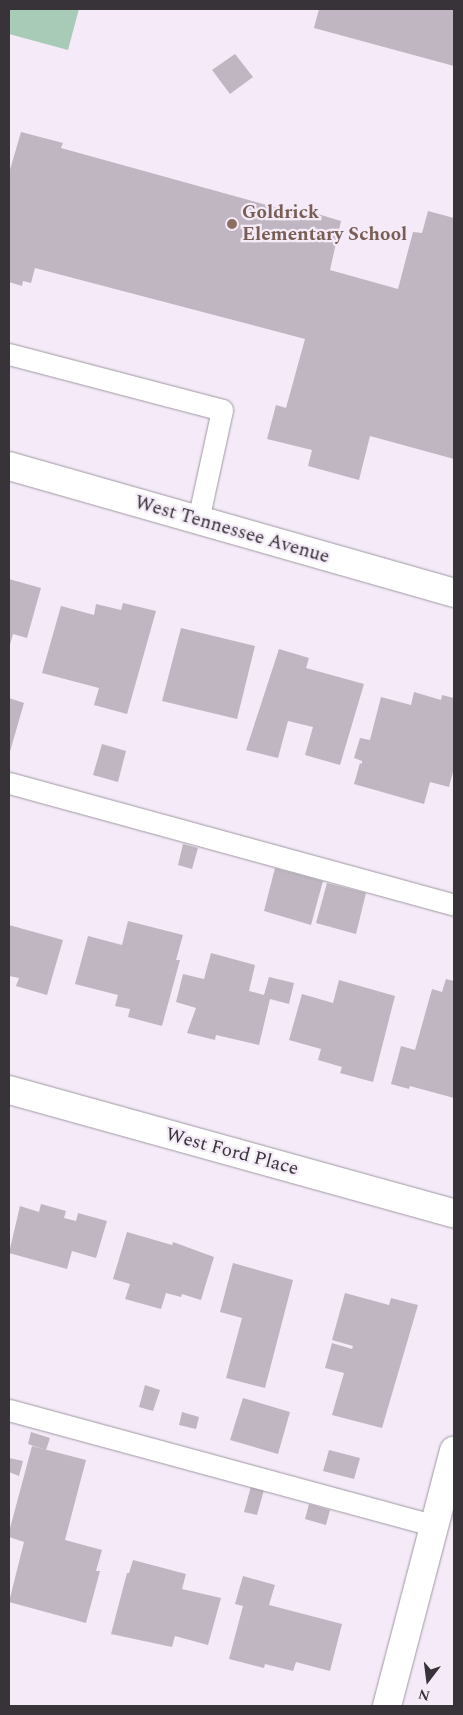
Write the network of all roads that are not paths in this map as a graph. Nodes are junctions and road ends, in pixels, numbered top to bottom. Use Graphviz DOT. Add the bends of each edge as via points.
graph roads {
  1 [pos="9,354"];
  2 [pos="9,466"];
  3 [pos="198,520"];
  4 [pos="454,593"];
  5 [pos="9,783"];
  6 [pos="454,905"];
  7 [pos="9,1090"];
  8 [pos="454,1213"];
  9 [pos="9,1410"];
  10 [pos="454,1451"];
  11 [pos="433,1526"];
  12 [pos="386,1706"];
  1 -- 3 [label="lane" via="222,410"];
  2 -- 3 [label="street, West Tennessee Avenue"];
  3 -- 4 [label="street, West Tennessee Avenue"];
  5 -- 6 [label="lane"];
  7 -- 8 [label="street, West Ford Place"];
  9 -- 11 [label="lane"];
  10 -- 11 [label="street"];
  11 -- 12 [label="street"];
}
